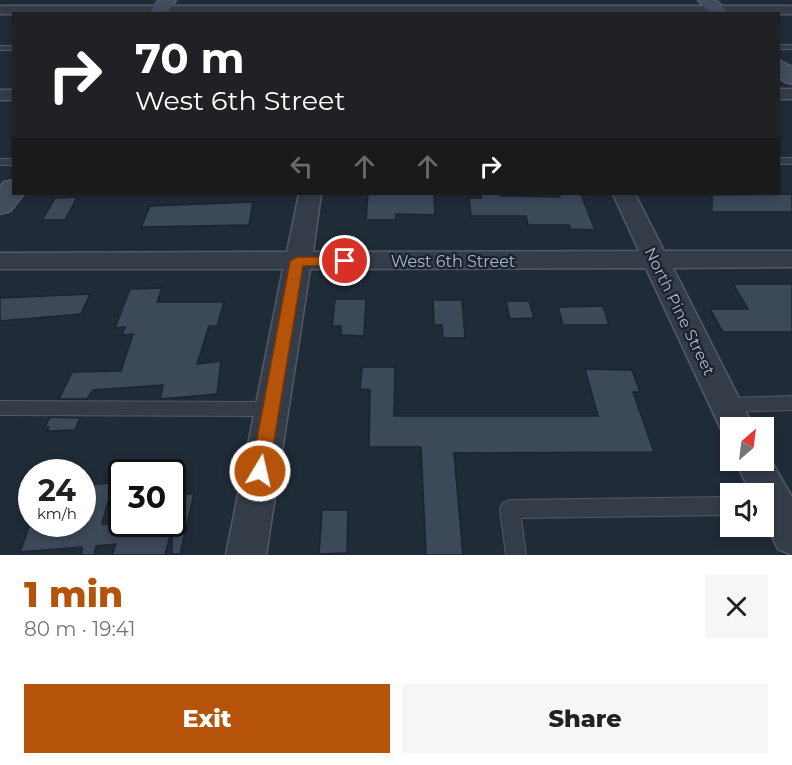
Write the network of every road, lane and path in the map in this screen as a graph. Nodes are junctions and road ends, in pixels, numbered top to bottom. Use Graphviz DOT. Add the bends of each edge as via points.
graph roads {
  1 [pos="162,8"];
  2 [pos="343,8"];
  3 [pos="532,8"];
  4 [pos="715,8"];
  5 [pos="0,10"];
  6 [pos="792,10"];
  7 [pos="421,12"];
  8 [pos="780,68"];
  9 [pos="792,78"];
  10 [pos="12,190"];
  11 [pos="310,195"];
  12 [pos="624,195"];
  13 [pos="0,205"];
  14 [pos="792,259"];
  15 [pos="655,260"];
  16 [pos="0,261"];
  17 [pos="297,261"];
  18 [pos="792,404"];
  19 [pos="0,408"];
  20 [pos="270,409"];
  21 [pos="731,416"];
  22 [pos="758,471"];
  23 [pos="720,506"];
  24 [pos="777,516"];
  25 [pos="246,555"];
  26 [pos="516,555"];
  1 -- 2 [label="street"];
  1 -- 5 [label="street"];
  2 -- 7 [label="street"];
  3 -- 4 [label="street"];
  3 -- 7 [label="street"];
  4 -- 6 [label="street"];
  8 -- 9 [label="main road"];
  10 -- 13 [label="main road"];
  11 -- 17 [label="street"];
  12 -- 15 [label="street, North Pine Street"];
  14 -- 15 [label="street, West 6th Street"];
  15 -- 17 [label="street, West 6th Street"];
  15 -- 21 [label="street, North Pine Street"];
  16 -- 17 [label="street, West 6th Street"];
  17 -- 20 [label="street"];
  18 -- 21 [label="lane"];
  19 -- 20 [label="lane"];
  20 -- 25 [label="street"];
  22 -- 24 [label="street"];
  23 -- 26 [label="lane" via="510,509"];
}
